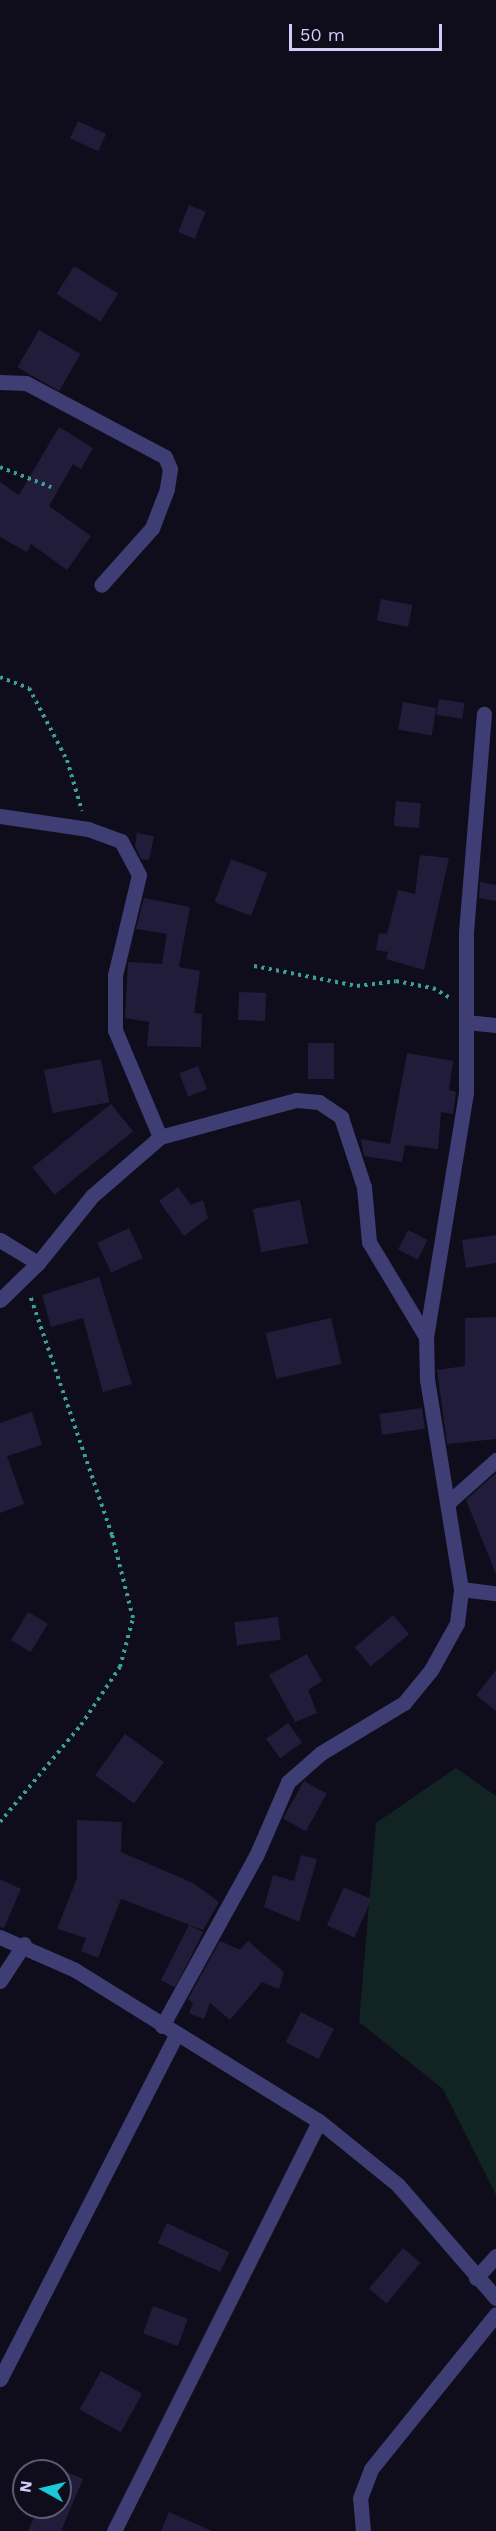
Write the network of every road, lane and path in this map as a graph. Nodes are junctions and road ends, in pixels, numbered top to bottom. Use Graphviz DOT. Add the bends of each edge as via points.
graph roads {
  1 [pos="0,382"];
  2 [pos="0,467"];
  3 [pos="51,487"];
  4 [pos="101,585"];
  5 [pos="0,677"];
  6 [pos="484,714"];
  7 [pos="0,816"];
  8 [pos="88,829"];
  9 [pos="254,966"];
  10 [pos="466,1015"];
  11 [pos="496,1025"];
  12 [pos="160,1137"];
  13 [pos="0,1240"];
  14 [pos="38,1263"];
  15 [pos="21,1280"];
  16 [pos="0,1300"];
  17 [pos="426,1337"];
  18 [pos="496,1460"];
  19 [pos="450,1501"];
  20 [pos="461,1589"];
  21 [pos="496,1593"];
  22 [pos="0,1822"];
  23 [pos="0,1937"];
  24 [pos="24,1944"];
  25 [pos="0,1981"];
  26 [pos="162,2026"];
  27 [pos="176,2035"];
  28 [pos="319,2121"];
  29 [pos="496,2256"];
  30 [pos="476,2278"];
  31 [pos="496,2298"];
  32 [pos="496,2314"];
  33 [pos="0,2379"];
  34 [pos="114,2531"];
  35 [pos="363,2531"];
  1 -- 4 [label="street" via="26,383 165,457 167,489 152,528"];
  2 -- 3 [label="path"];
  5 -- 8 [label="path" via="29,688 40,707 67,760"];
  6 -- 10 [label="street" via="466,932"];
  7 -- 8 [label="street"];
  8 -- 12 [label="street" via="121,842 139,875 115,975 115,1030"];
  9 -- 10 [label="path" via="357,986 396,981 433,988"];
  10 -- 11 [label="street"];
  10 -- 17 [label="street" via="466,1093"];
  12 -- 14 [label="street" via="92,1196"];
  12 -- 17 [label="street" via="296,1100 319,1102 341,1117 364,1187 369,1242"];
  13 -- 14 [label="street"];
  14 -- 15 [label="street"];
  15 -- 16 [label="street"];
  15 -- 22 [label="path" via="38,1307 133,1618 120,1667 81,1725"];
  17 -- 19 [label="street" via="427,1380"];
  18 -- 19 [label="street"];
  19 -- 20 [label="street"];
  20 -- 21 [label="street"];
  20 -- 26 [label="street" via="457,1623 431,1670 404,1703 321,1753 288,1782 256,1856"];
  23 -- 24 [label="street"];
  24 -- 25 [label="street"];
  24 -- 26 [label="street"];
  26 -- 27 [label="street"];
  27 -- 28 [label="street"];
  27 -- 33 [label="street"];
  28 -- 30 [label="street" via="398,2185"];
  28 -- 34 [label="street"];
  29 -- 30 [label="street"];
  30 -- 31 [label="street"];
  32 -- 35 [label="street" via="371,2469 360,2498"];
}
